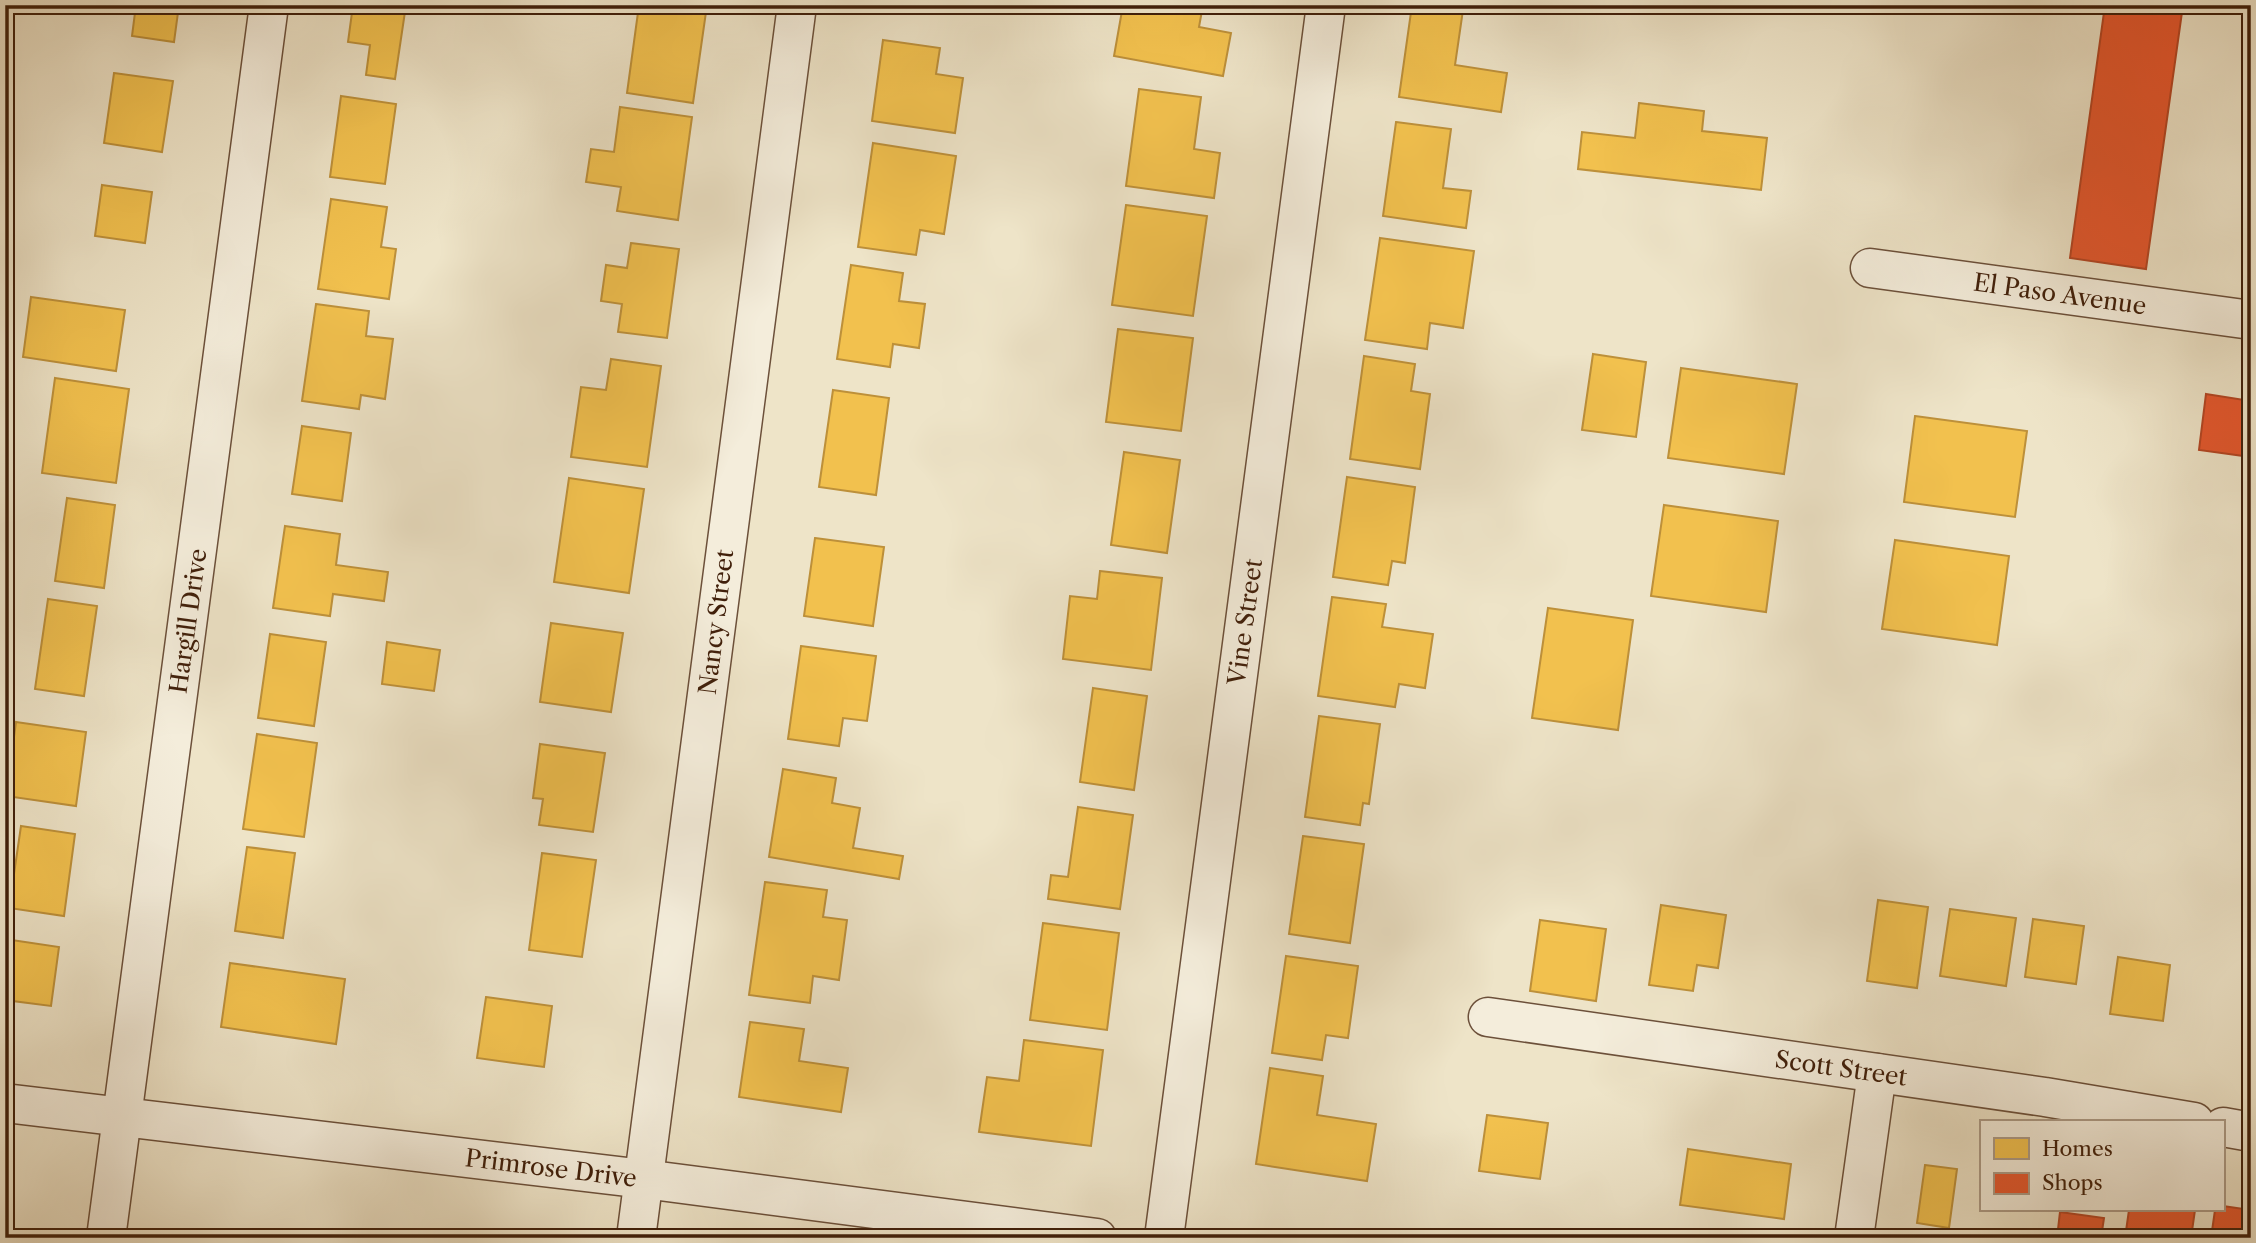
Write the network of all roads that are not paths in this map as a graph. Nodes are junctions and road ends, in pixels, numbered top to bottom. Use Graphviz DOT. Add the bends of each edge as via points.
graph roads {
  1 [pos="269,5"];
  2 [pos="797,5"];
  3 [pos="1326,5"];
  4 [pos="1870,268"];
  5 [pos="2251,320"];
  6 [pos="1488,1017"];
  7 [pos="1877,1073"];
  8 [pos="5,1103"];
  9 [pos="122,1118"];
  10 [pos="2181,1120"];
  11 [pos="2224,1127"];
  12 [pos="2251,1132"];
  13 [pos="644,1179"];
  14 [pos="106,1238"];
  15 [pos="636,1238"];
  16 [pos="1097,1238"];
  17 [pos="1164,1238"];
  18 [pos="1854,1238"];
  1 -- 9 [label="street, Hargill Drive"];
  2 -- 13 [label="street, Nancy Street"];
  3 -- 17 [label="street, Vine Street"];
  4 -- 5 [label="street, El Paso Avenue"];
  6 -- 7 [label="street, Scott Street"];
  7 -- 10 [label="street, Scott Street"];
  7 -- 18 [label="street"];
  8 -- 9 [label="street, Primrose Drive"];
  9 -- 13 [label="street, Primrose Drive"];
  9 -- 14 [label="street, Hargill Drive"];
  11 -- 12 [label="street"];
  13 -- 15 [label="street, Nancy Street"];
  13 -- 16 [label="street, Primrose Drive"];
}
